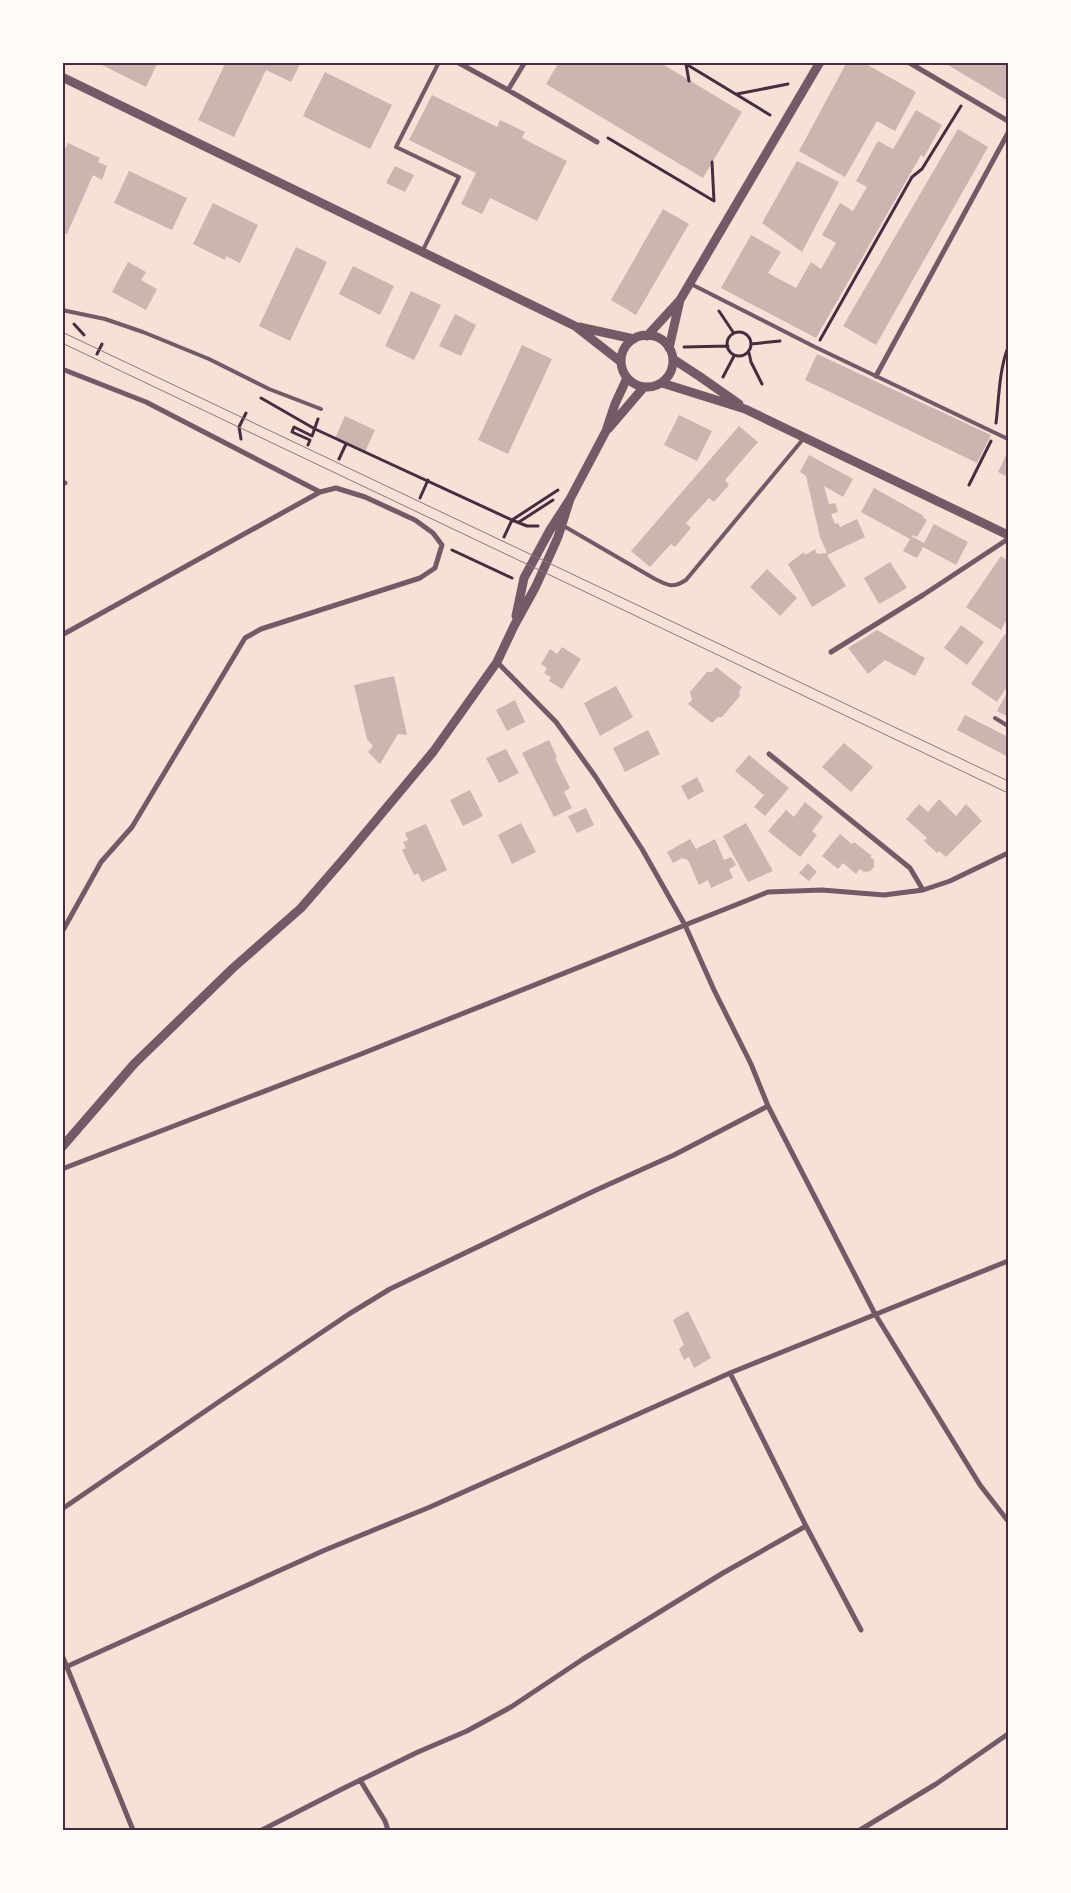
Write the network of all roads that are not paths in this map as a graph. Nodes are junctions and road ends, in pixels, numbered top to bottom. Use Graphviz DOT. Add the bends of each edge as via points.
graph roads {
  1 [pos="439,62"];
  2 [pos="457,62"];
  3 [pos="526,62"];
  4 [pos="820,62"];
  5 [pos="908,62"];
  6 [pos="62,77"];
  7 [pos="508,90"];
  8 [pos="1008,121"];
  9 [pos="1008,133"];
  10 [pos="597,142"];
  11 [pos="422,252"];
  12 [pos="689,284"];
  13 [pos="680,300"];
  14 [pos="62,310"];
  15 [pos="575,326"];
  16 [pos="647,336"];
  17 [pos="634,339"];
  18 [pos="669,348"];
  19 [pos="673,359"];
  20 [pos="621,362"];
  21 [pos="62,369"];
  22 [pos="876,376"];
  23 [pos="627,378"];
  24 [pos="662,383"];
  25 [pos="644,387"];
  26 [pos="321,408"];
  27 [pos="745,408"];
  28 [pos="606,431"];
  29 [pos="804,438"];
  30 [pos="1008,439"];
  31 [pos="320,492"];
  32 [pos="570,499"];
  33 [pos="562,524"];
  34 [pos="1008,535"];
  35 [pos="1008,539"];
  36 [pos="514,626"];
  37 [pos="62,635"];
  38 [pos="831,652"];
  39 [pos="497,662"];
  40 [pos="995,718"];
  41 [pos="1008,726"];
  42 [pos="769,754"];
  43 [pos="1008,853"];
  44 [pos="923,890"];
  45 [pos="685,925"];
  46 [pos="62,932"];
  47 [pos="768,1106"];
  48 [pos="62,1147"];
  49 [pos="62,1169"];
  50 [pos="1008,1261"];
  51 [pos="875,1314"];
  52 [pos="730,1373"];
  53 [pos="62,1509"];
  54 [pos="1008,1521"];
  55 [pos="806,1526"];
  56 [pos="861,1630"];
  57 [pos="62,1655"];
  58 [pos="68,1666"];
  59 [pos="1008,1734"];
  60 [pos="360,1780"];
  61 [pos="133,1830"];
  62 [pos="262,1830"];
  63 [pos="388,1830"];
  64 [pos="860,1830"];
  1 -- 11 [label="lane" via="396,147 459,177"];
  2 -- 7 [label="street"];
  3 -- 7 [label="street"];
  4 -- 12 [label="street"];
  5 -- 8 [label="street"];
  6 -- 11 [label="street"];
  7 -- 10 [label="street"];
  9 -- 22 [label="street"];
  11 -- 15 [label="street"];
  12 -- 13 [label="street"];
  12 -- 22 [label="lane"];
  13 -- 16 [label="street"];
  13 -- 18 [label="street"];
  14 -- 26 [label="lane" via="105,319 143,332 209,359 269,389"];
  15 -- 17 [label="street"];
  15 -- 20 [label="street"];
  16 -- 17 [label="street"];
  16 -- 18 [label="street" via="656,337"];
  17 -- 20 [label="street" via="625,348"];
  18 -- 19 [label="street"];
  19 -- 24 [label="street" via="670,373"];
  19 -- 27 [label="street"];
  20 -- 23 [label="street"];
  21 -- 31 [label="street" via="146,402"];
  22 -- 30 [label="lane"];
  23 -- 25 [label="street"];
  23 -- 28 [label="street"];
  24 -- 25 [label="street"];
  24 -- 27 [label="street"];
  25 -- 28 [label="street"];
  27 -- 29 [label="street"];
  28 -- 32 [label="street"];
  29 -- 33 [label="lane" via="679,585 671,586 655,579"];
  29 -- 34 [label="street"];
  31 -- 37 [label="street"];
  31 -- 46 [label="street" via="336,488 365,497 415,520 433,533 442,545 435,568 420,578 261,629 245,638 132,826 101,862"];
  32 -- 33 [label="street"];
  32 -- 36 [label="street" via="524,578"];
  33 -- 36 [label="street" via="536,586"];
  35 -- 38 [label="street"];
  36 -- 39 [label="street"];
  39 -- 45 [label="street" via="556,722 595,776"];
  39 -- 48 [label="street" via="433,752 301,908 233,968 134,1064"];
  40 -- 41 [label="lane"];
  42 -- 44 [label="street" via="910,868"];
  43 -- 44 [label="street" via="950,881"];
  44 -- 45 [label="street" via="884,895 822,890 768,892"];
  45 -- 47 [label="street"];
  45 -- 49 [label="street"];
  47 -- 51 [label="street"];
  47 -- 53 [label="street" via="674,1155 390,1289"];
  50 -- 51 [label="street"];
  51 -- 52 [label="street"];
  51 -- 54 [label="street" via="980,1485"];
  52 -- 55 [label="street"];
  52 -- 58 [label="street"];
  55 -- 56 [label="street"];
  55 -- 60 [label="street" via="583,1658 511,1707"];
  57 -- 58 [label="street"];
  58 -- 61 [label="street"];
  59 -- 64 [label="street" via="936,1784"];
  60 -- 62 [label="street"];
  60 -- 63 [label="street"];
}
